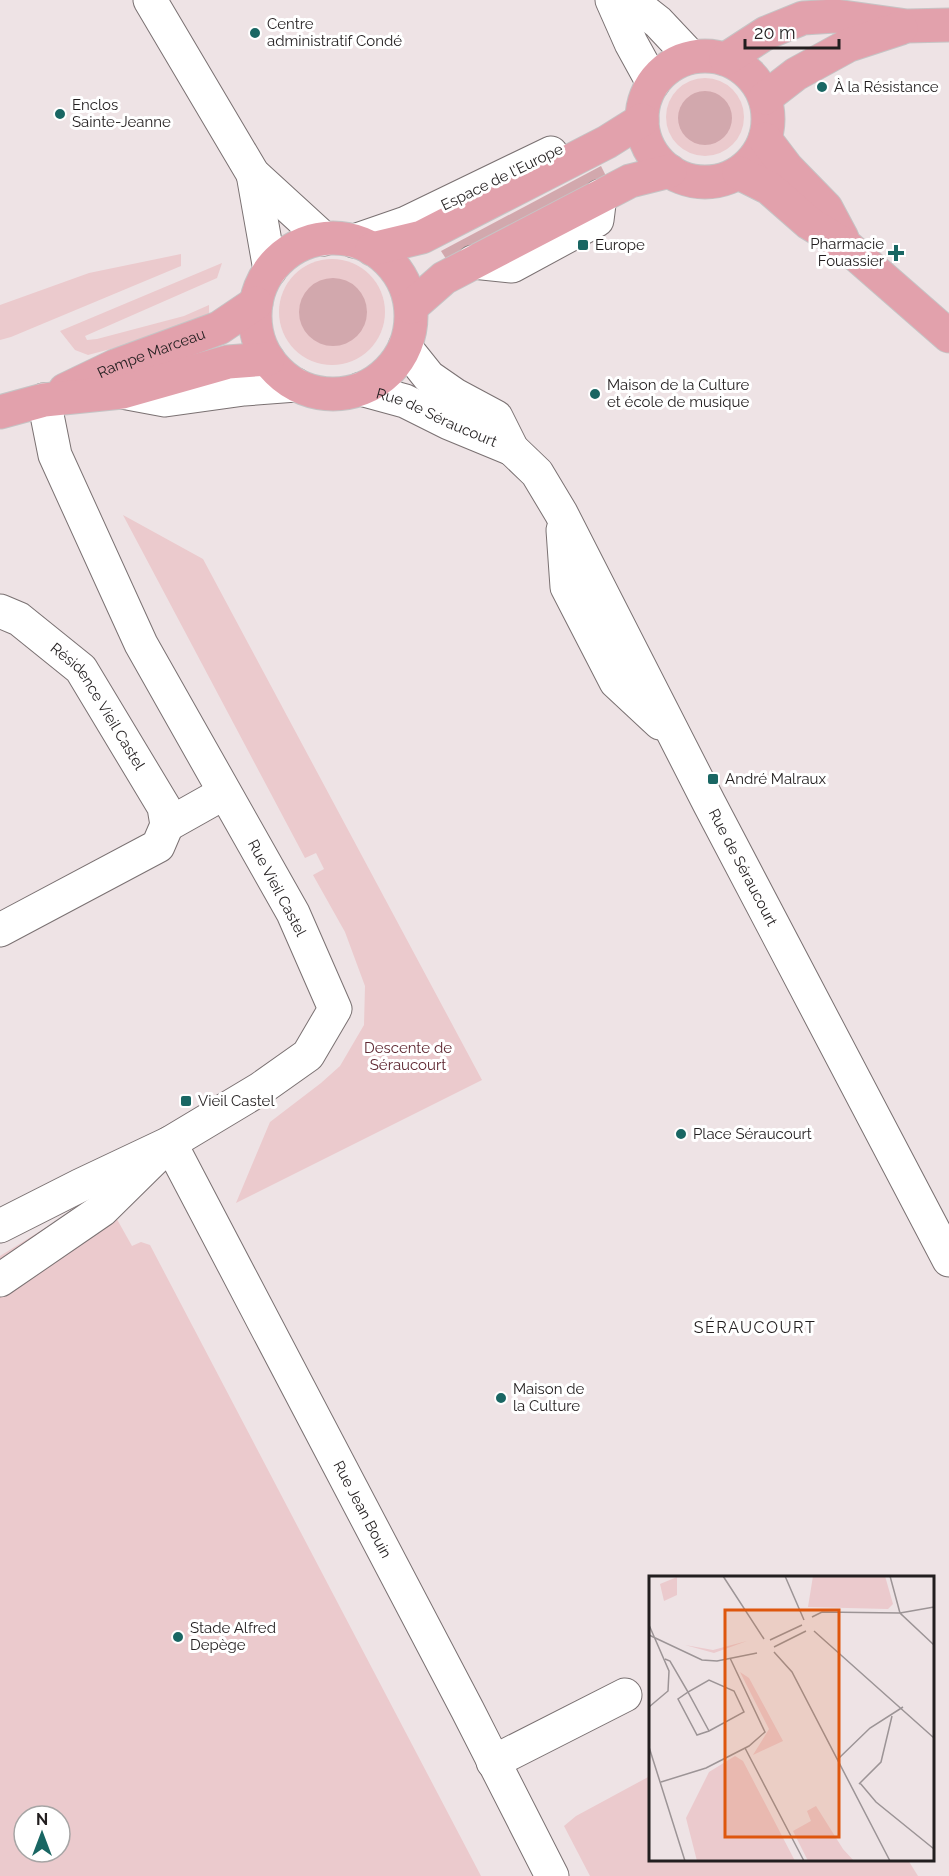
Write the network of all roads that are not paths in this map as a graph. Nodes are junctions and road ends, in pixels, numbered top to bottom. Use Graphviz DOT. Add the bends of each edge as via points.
graph roads {
  1 [pos="150,0"];
  2 [pos="612,0"];
  3 [pos="630,0"];
  4 [pos="949,25"];
  5 [pos="907,26"];
  6 [pos="691,57"];
  7 [pos="726,59"];
  8 [pos="765,98"];
  9 [pos="647,102"];
  10 [pos="765,139"];
  11 [pos="670,171"];
  12 [pos="739,173"];
  13 [pos="253,174"];
  14 [pos="350,243"];
  15 [pos="845,245"];
  16 [pos="270,270"];
  17 [pos="256,303"];
  18 [pos="411,307"];
  19 [pos="949,336"];
  20 [pos="405,347"];
  21 [pos="268,359"];
  22 [pos="296,385"];
  23 [pos="361,389"];
  24 [pos="122,392"];
  25 [pos="44,400"];
  26 [pos="0,412"];
  27 [pos="512,448"];
  28 [pos="0,611"];
  29 [pos="224,794"];
  30 [pos="167,825"];
  31 [pos="0,930"];
  32 [pos="170,1143"];
  33 [pos="942,1224"];
  34 [pos="0,1226"];
  35 [pos="949,1260"];
  36 [pos="0,1280"];
  37 [pos="625,1695"];
  38 [pos="493,1762"];
  39 [pos="552,1876"];
  1 -- 13 [label="street"];
  2 -- 9 [label="street" via="630,43"];
  3 -- 6 [label="street" via="658,22"];
  4 -- 5 [label="main road"];
  5 -- 7 [label="main road" via="835,16 803,18 765,33"];
  5 -- 8 [label="main road" via="849,45 796,74"];
  6 -- 7 [label="main road"];
  6 -- 9 [label="main road" via="663,72"];
  7 -- 8 [label="main road" via="743,68"];
  8 -- 10 [label="main road" via="769,119"];
  9 -- 11 [label="main road" via="646,140 655,158"];
  9 -- 14 [label="main road, Espace de l'Europe" via="607,142 422,237"];
  10 -- 12 [label="main road" via="755,158"];
  10 -- 15 [label="main road" via="826,208"];
  11 -- 12 [label="main road" via="704,182"];
  11 -- 18 [label="main road" via="630,181 473,262 444,278"];
  12 -- 15 [label="main road" via="770,188 809,223"];
  13 -- 14 [label="street"];
  13 -- 16 [label="street"];
  14 -- 16 [label="main road" via="303,244"];
  14 -- 18 [label="main road" via="391,264 404,283"];
  15 -- 19 [label="main road"];
  16 -- 17 [label="main road"];
  17 -- 21 [label="main road" via="259,342"];
  17 -- 25 [label="main road, Rampe Marceau" via="219,328 115,366"];
  18 -- 20 [label="main road"];
  20 -- 23 [label="main road" via="387,372"];
  20 -- 27 [label="street, Rue de Séraucourt" via="429,377 496,417"];
  21 -- 22 [label="main road"];
  21 -- 24 [label="main road, Rampe Marceau" via="228,362"];
  22 -- 23 [label="main road" via="339,394"];
  22 -- 24 [label="street, Rampe Marceau" via="165,400"];
  23 -- 27 [label="street, Rue de Séraucourt" via="405,401"];
  24 -- 25 [label="main road, Rampe Marceau"];
  25 -- 26 [label="main road, Rampe Marceau"];
  25 -- 29 [label="street, Rue Vieil Castel" via="55,455 136,633"];
  27 -- 33 [label="street, Rue de Séraucourt" via="537,473 561,513 677,740"];
  28 -- 30 [label="street, Résidence Vieil Castel" via="19,619 81,669 164,807"];
  29 -- 30 [label="street"];
  29 -- 32 [label="street, Rue Vieil Castel" via="293,914 335,1009 308,1055"];
  30 -- 31 [label="street" via="158,846"];
  32 -- 34 [label="street, Rue Vieil Castel"];
  32 -- 36 [label="street" via="102,1210"];
  32 -- 38 [label="street, Rue Jean Bouin"];
  33 -- 35 [label="street, Rue de Séraucourt"];
  37 -- 38 [label="street"];
  38 -- 39 [label="street, Rue Jean Bouin"];
}
